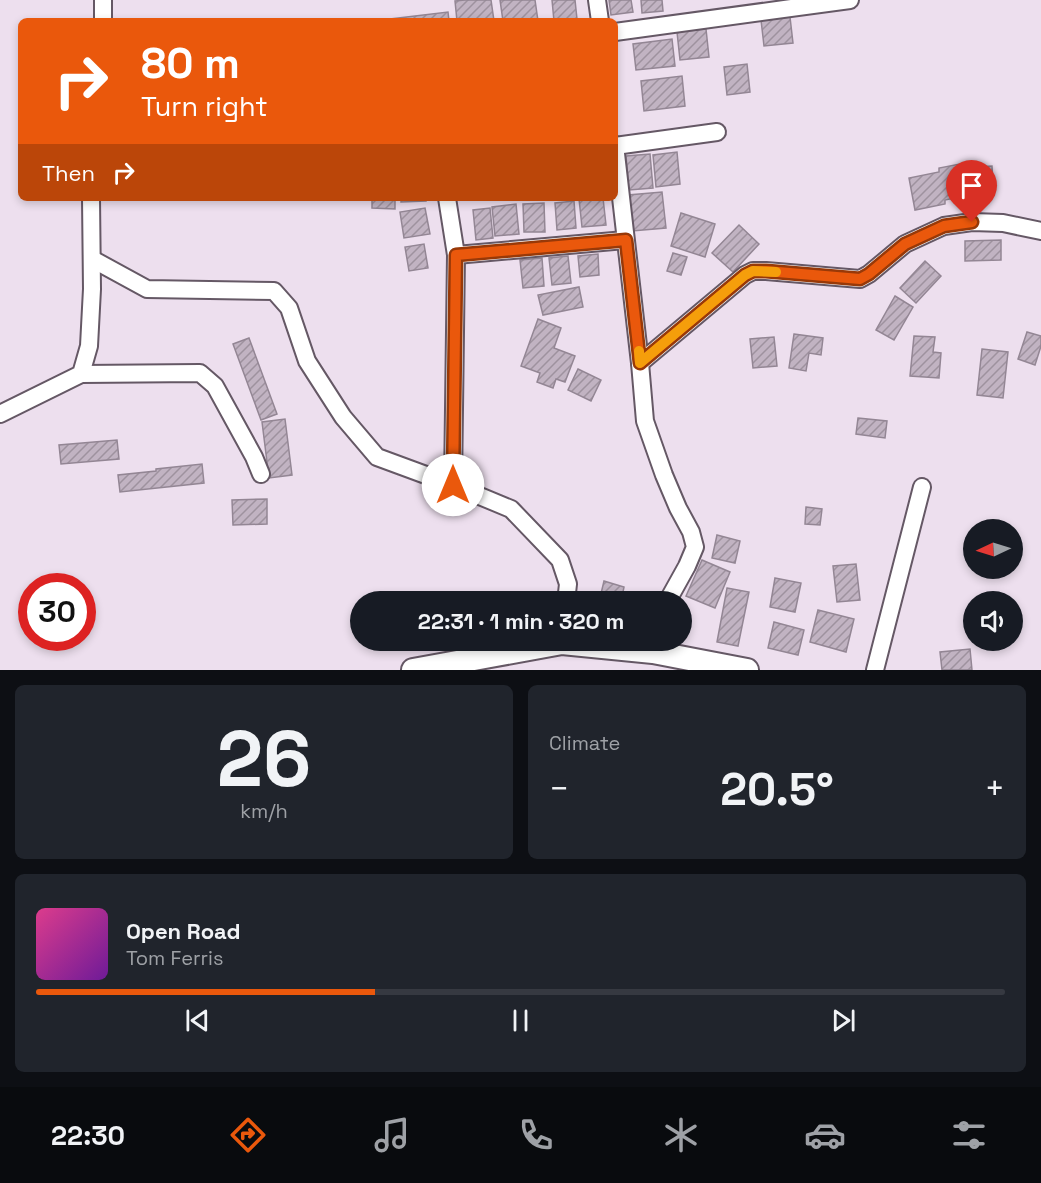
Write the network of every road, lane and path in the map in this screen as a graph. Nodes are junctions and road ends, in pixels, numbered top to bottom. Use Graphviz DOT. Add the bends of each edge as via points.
graph roads {
  1 [pos="102,0"];
  2 [pos="597,0"];
  3 [pos="850,0"];
  4 [pos="103,18"];
  5 [pos="600,18"];
  6 [pos="618,32"];
  7 [pos="717,132"];
  8 [pos="618,146"];
  9 [pos="618,172"];
  10 [pos="91,201"];
  11 [pos="447,201"];
  12 [pos="1041,231"];
  13 [pos="626,240"];
  14 [pos="456,255"];
  15 [pos="92,259"];
  16 [pos="640,363"];
  17 [pos="81,374"];
  18 [pos="0,414"];
  19 [pos="261,474"];
  20 [pos="453,485"];
  21 [pos="922,487"];
  22 [pos="567,591"];
  23 [pos="673,591"];
  24 [pos="514,651"];
  25 [pos="673,651"];
  26 [pos="413,670"];
  27 [pos="747,670"];
  28 [pos="875,670"];
  1 -- 4 [label="street"];
  2 -- 5 [label="street"];
  3 -- 6 [label="street"];
  7 -- 8 [label="street"];
  9 -- 13 [label="street"];
  10 -- 15 [label="street"];
  11 -- 14 [label="street"];
  12 -- 16 [label="street" via="1003,223 944,226 905,244 860,279 753,271"];
  13 -- 14 [label="street"];
  13 -- 16 [label="street"];
  14 -- 20 [label="street"];
  15 -- 17 [label="street" via="88,346"];
  15 -- 20 [label="street" via="147,289 274,291 289,308 307,361 343,417 377,458"];
  16 -- 23 [label="street" via="645,421 663,475 695,547"];
  17 -- 18 [label="street"];
  17 -- 19 [label="street" via="200,373 215,386"];
  20 -- 22 [label="street" via="511,509 560,560"];
  21 -- 28 [label="street"];
  24 -- 26 [label="street"];
  25 -- 27 [label="street"];
}
